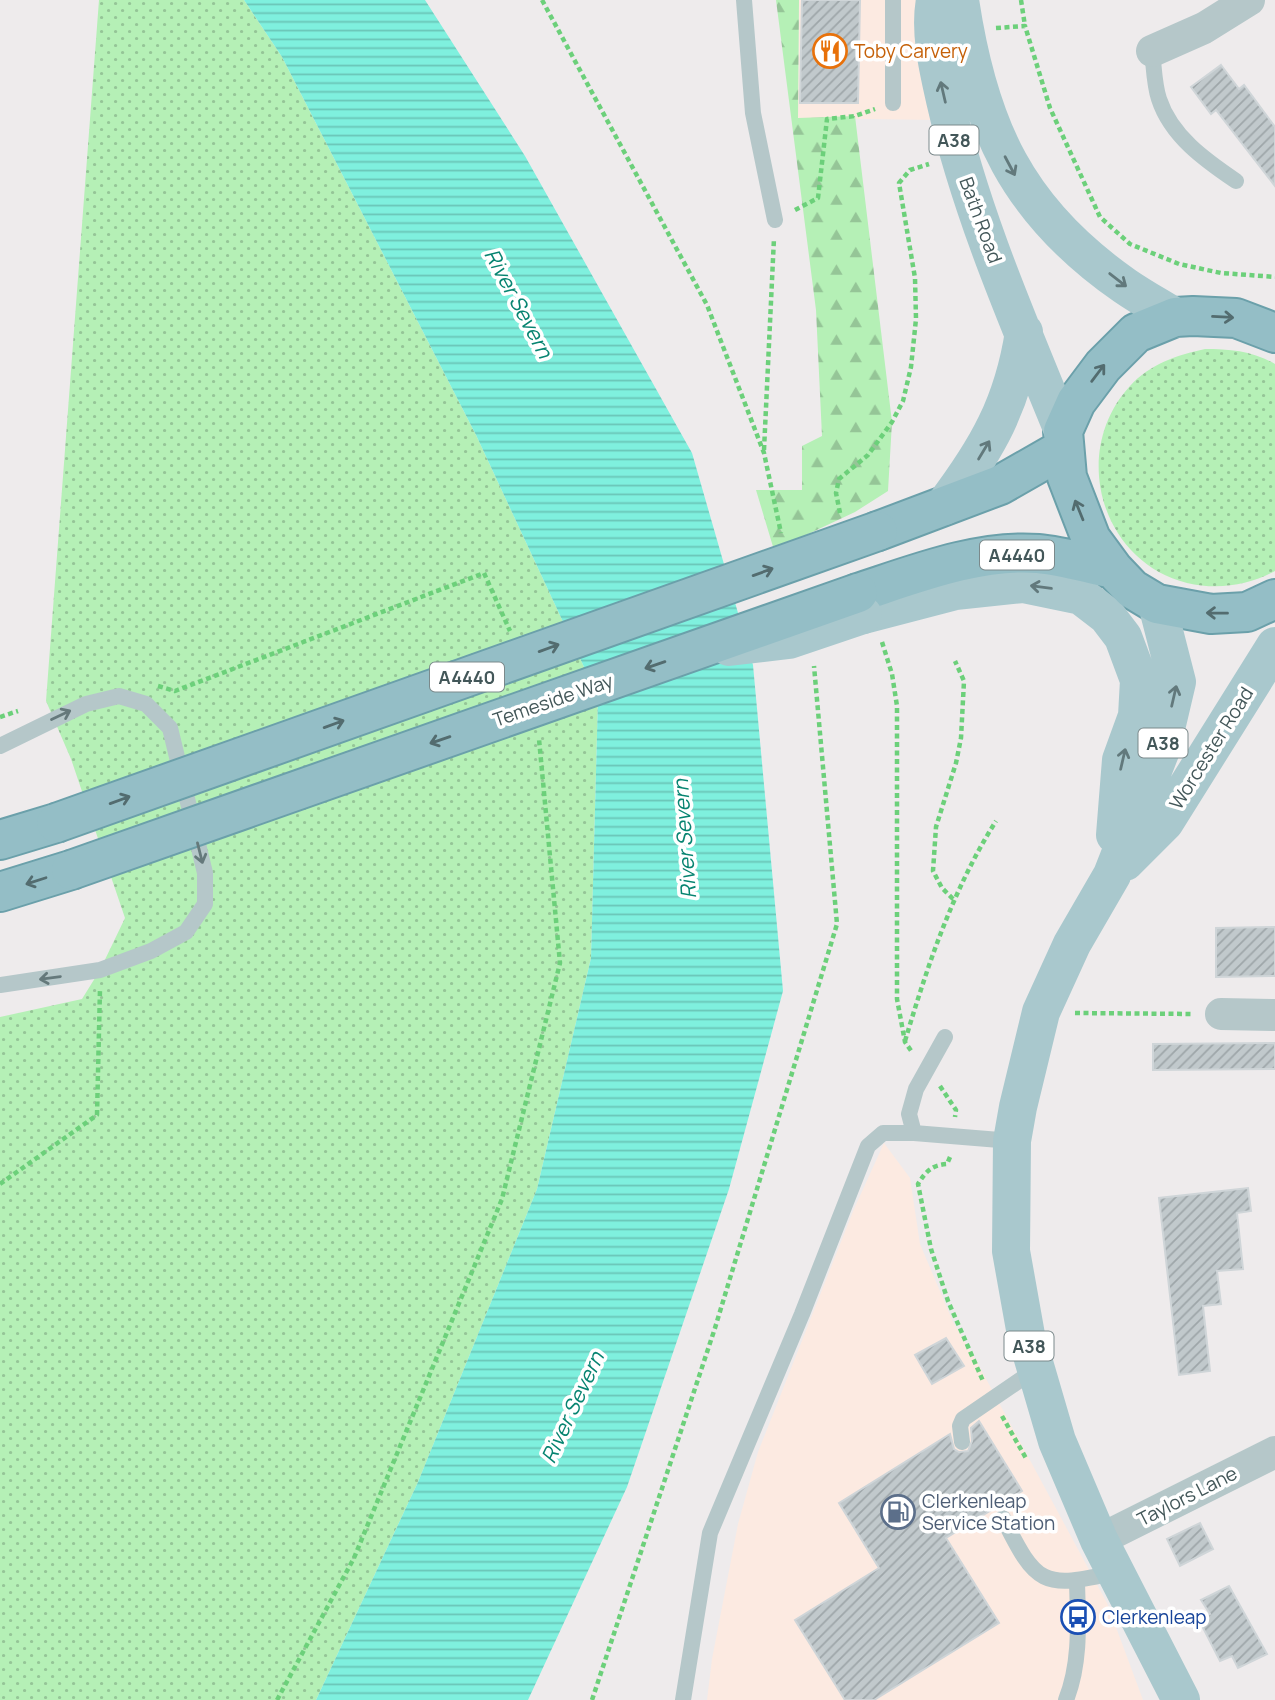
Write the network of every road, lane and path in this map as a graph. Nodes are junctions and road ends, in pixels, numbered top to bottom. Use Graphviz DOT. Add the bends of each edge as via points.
graph roads {
  1 [pos="542,0"];
  2 [pos="744,0"];
  3 [pos="893,0"];
  4 [pos="935,0"];
  5 [pos="1021,0"];
  6 [pos="1249,0"];
  7 [pos="962,16"];
  8 [pos="1026,26"];
  9 [pos="1152,51"];
  10 [pos="893,103"];
  11 [pos="936,162"];
  12 [pos="1236,181"];
  13 [pos="775,220"];
  14 [pos="1275,277"];
  15 [pos="1175,317"];
  16 [pos="1273,331"];
  17 [pos="1024,332"];
  18 [pos="1063,440"];
  19 [pos="764,453"];
  20 [pos="944,506"];
  21 [pos="842,519"];
  22 [pos="780,533"];
  23 [pos="1112,569"];
  24 [pos="1275,599"];
  25 [pos="860,604"];
  26 [pos="1157,604"];
  27 [pos="510,631"];
  28 [pos="1275,646"];
  29 [pos="955,661"];
  30 [pos="815,683"];
  31 [pos="155,685"];
  32 [pos="23,709"];
  33 [pos="0,717"];
  34 [pos="539,734"];
  35 [pos="0,746"];
  36 [pos="996,821"];
  37 [pos="0,840"];
  38 [pos="1112,876"];
  39 [pos="0,892"];
  40 [pos="953,899"];
  41 [pos="100,970"];
  42 [pos="0,985"];
  43 [pos="1041,1012"];
  44 [pos="1222,1014"];
  45 [pos="1275,1015"];
  46 [pos="945,1037"];
  47 [pos="905,1042"];
  48 [pos="914,1133"];
  49 [pos="1012,1141"];
  50 [pos="0,1184"];
  51 [pos="1036,1369"];
  52 [pos="962,1442"];
  53 [pos="1275,1452"];
  54 [pos="1003,1518"];
  55 [pos="1107,1556"];
  56 [pos="1077,1582"];
  57 [pos="277,1700"];
  58 [pos="592,1700"];
  59 [pos="683,1700"];
  60 [pos="1066,1700"];
  61 [pos="1181,1700"];
  1 -- 19 [label="path" via="707,304"];
  2 -- 13 [label="lane" via="753,114"];
  3 -- 10 [label="lane"];
  17 -- 4 [label="main road, Bath Road / A38, one-way" via="957,152 937,63"];
  5 -- 8 [label="path"];
  6 -- 9 [label="street" via="1204,28"];
  7 -- 8 [label="path"];
  7 -- 15 [label="main road, A38, one-way" via="987,119 1020,184 1066,238 1125,286"];
  8 -- 14 [label="path" via="1050,108 1100,217 1130,244 1179,264"];
  9 -- 12 [label="lane" via="1159,98 1167,114 1198,154"];
  10 -- 13 [label="path" via="855,116 827,119 818,198"];
  11 -- 21 [label="path" via="910,170 899,183 915,278 911,367 903,401 892,422 868,455 839,478 836,493"];
  13 -- 19 [label="path"];
  15 -- 16 [label="highway, one-way" via="1236,318"];
  18 -- 15 [label="highway, one-way" via="1076,402 1103,366 1136,333"];
  17 -- 18 [label="main road, Bath Road / A38"];
  20 -- 17 [label="main road, one-way" via="991,438 1007,402"];
  18 -- 20 [label="highway, A4440" via="1000,485"];
  23 -- 18 [label="highway, one-way" via="1091,539 1067,477"];
  19 -- 22 [label="path"];
  37 -- 20 [label="highway, A4440, one-way, bridge"];
  23 -- 25 [label="highway, Temeside Way / A4440" via="1037,554 989,556 921,572"];
  23 -- 26 [label="highway" via="1132,589"];
  24 -- 26 [label="highway, one-way" via="1247,612 1211,614"];
  38 -- 25 [label="main road, one-way" via="1121,760 1137,716 1139,680 1123,637 1107,616 1081,596 1023,584"];
  25 -- 39 [label="highway, Temeside Way / A4440, one-way, bridge" via="693,651"];
  38 -- 26 [label="main road, Worcester Road / A38, one-way" via="1161,751 1177,682"];
  27 -- 31 [label="path" via="484,573 175,691"];
  28 -- 38 [label="main road, Worcester Road / A38" via="1164,821"];
  29 -- 40 [label="path" via="964,681 961,738 936,827 933,871"];
  30 -- 58 [label="path" via="837,923 715,1328"];
  32 -- 33 [label="path"];
  34 -- 57 [label="path" via="560,963 502,1199 354,1558"];
  35 -- 41 [label="lane, one-way" via="86,704 119,696 146,704 170,729 205,873 205,904 186,932"];
  36 -- 40 [label="path"];
  38 -- 43 [label="main road, Worcester Road / A38" via="1072,944"];
  40 -- 47 [label="path"];
  41 -- 42 [label="lane, one-way"];
  41 -- 50 [label="path" via="97,1115"];
  43 -- 44 [label="path"];
  43 -- 49 [label="main road, Worcester Road / A38"];
  44 -- 45 [label="street"];
  46 -- 48 [label="lane" via="916,1089 909,1114"];
  48 -- 49 [label="lane"];
  48 -- 59 [label="lane" via="883,1133 868,1146 729,1485 710,1533"];
  49 -- 51 [label="main road, Worcester Road / A38" via="1011,1251"];
  51 -- 52 [label="lane" via="963,1419"];
  51 -- 55 [label="main road, Worcester Road / A38" via="1057,1441"];
  53 -- 55 [label="street, Taylors Lane"];
  54 -- 56 [label="lane" via="1025,1562 1058,1582"];
  55 -- 56 [label="lane"];
  55 -- 61 [label="main road, A38"];
  56 -- 60 [label="lane" via="1078,1643 1074,1680"];
}
